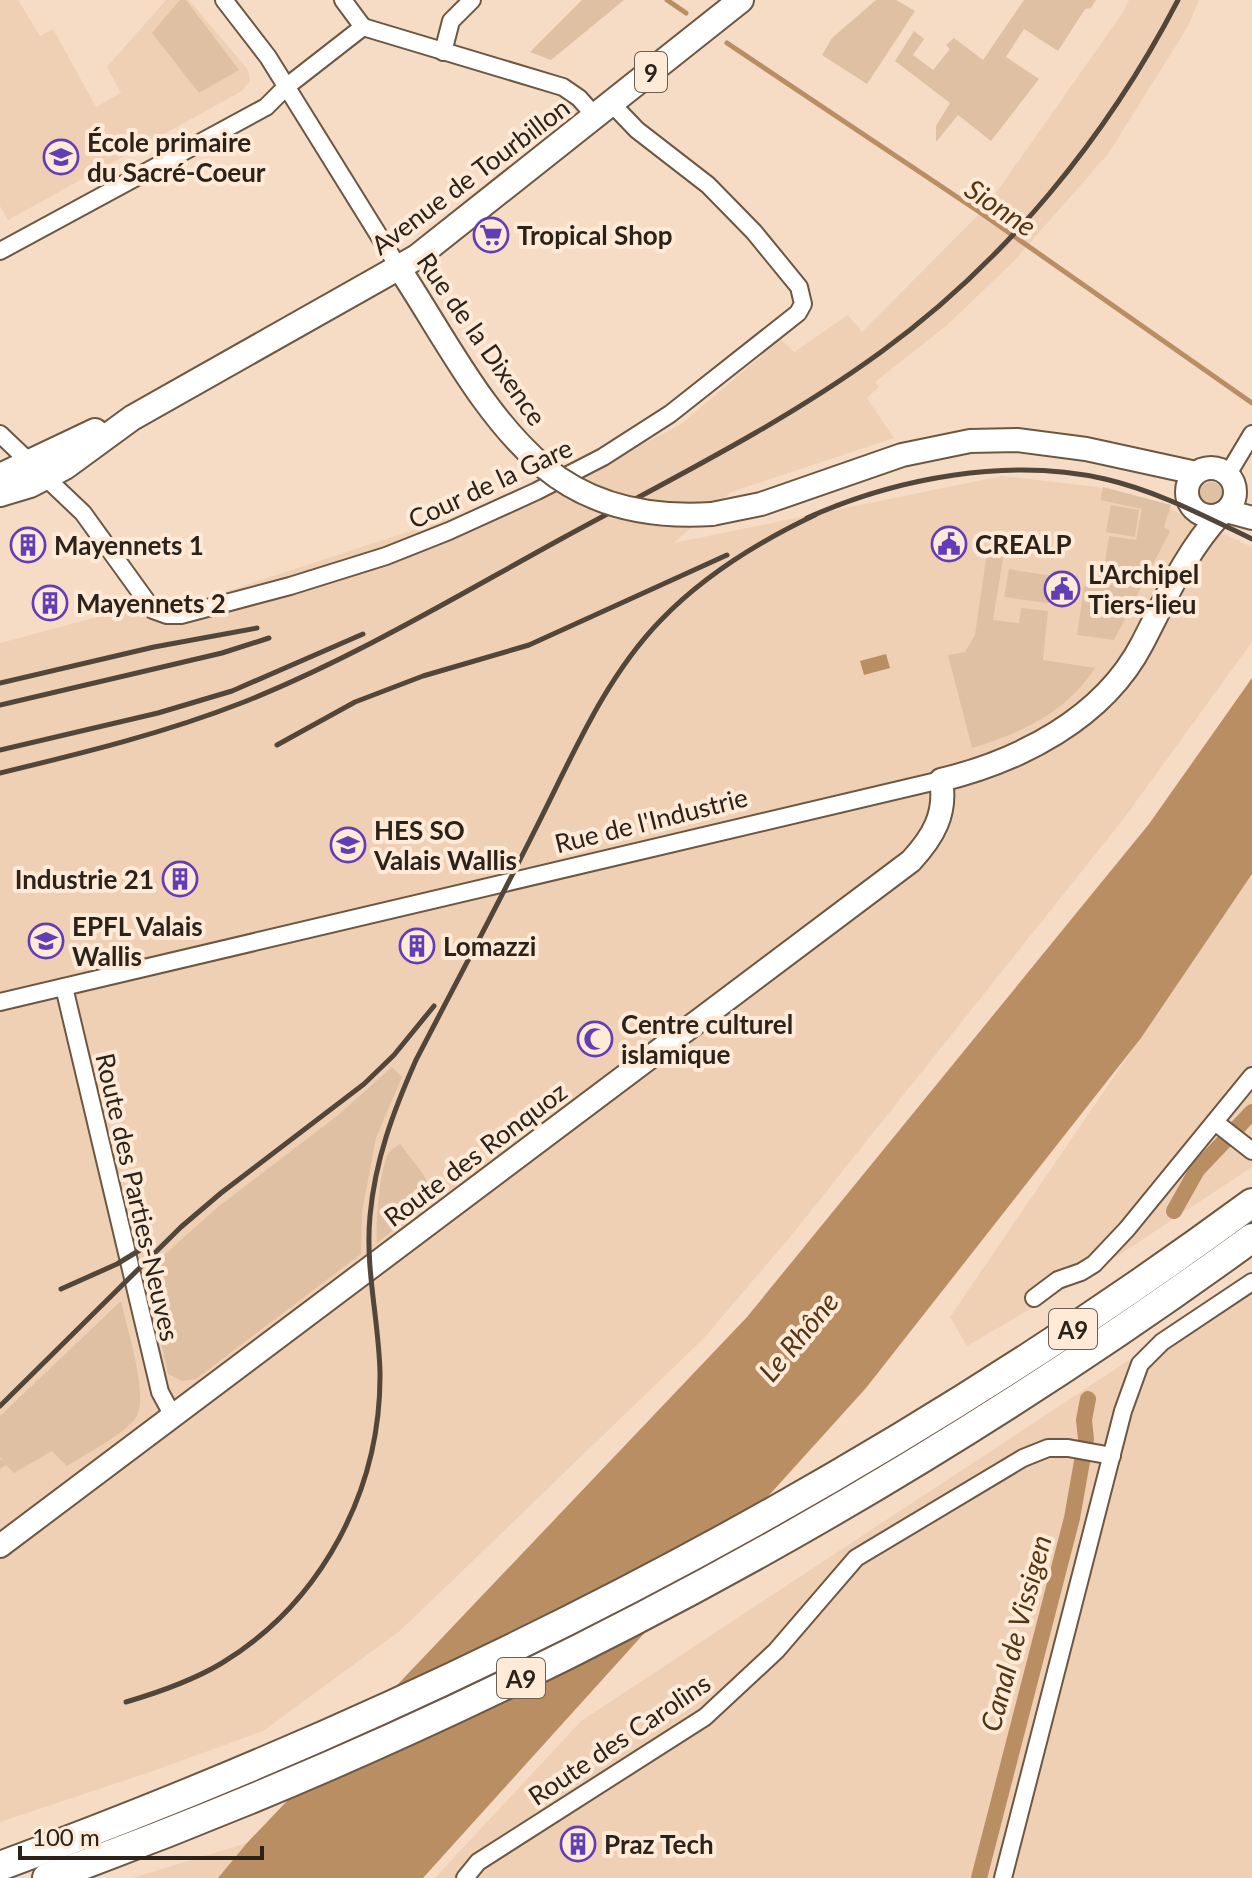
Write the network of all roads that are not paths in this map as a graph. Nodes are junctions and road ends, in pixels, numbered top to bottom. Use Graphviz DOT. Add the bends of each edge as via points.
graph roads {
  1 [pos="224,0"];
  2 [pos="343,0"];
  3 [pos="472,0"];
  4 [pos="741,0"];
  5 [pos="363,27"];
  6 [pos="443,52"];
  7 [pos="286,87"];
  8 [pos="604,110"];
  9 [pos="0,251"];
  10 [pos="399,268"];
  11 [pos="0,434"];
  12 [pos="1252,434"];
  13 [pos="1095,451"];
  14 [pos="37,471"];
  15 [pos="1196,473"];
  16 [pos="0,476"];
  17 [pos="1231,479"];
  18 [pos="0,494"];
  19 [pos="1252,499"];
  20 [pos="1189,501"];
  21 [pos="1223,513"];
  22 [pos="1252,518"];
  23 [pos="1159,610"];
  24 [pos="941,780"];
  25 [pos="64,987"];
  26 [pos="0,1002"];
  27 [pos="1252,1076"];
  28 [pos="1220,1126"];
  29 [pos="1247,1147"];
  30 [pos="1252,1203"];
  31 [pos="1252,1238"];
  32 [pos="1252,1282"];
  33 [pos="1034,1298"];
  34 [pos="173,1416"];
  35 [pos="1104,1455"];
  36 [pos="0,1546"];
  37 [pos="0,1866"];
  38 [pos="47,1878"];
  39 [pos="465,1878"];
  40 [pos="1003,1878"];
  1 -- 7 [label="street, Rue de la Dixence"];
  2 -- 5 [label="street"];
  3 -- 6 [label="street" via="451,21"];
  4 -- 8 [label="main road, Avenue de Tourbillon / 9"];
  5 -- 6 [label="street"];
  5 -- 7 [label="street"];
  6 -- 8 [label="street" via="563,87"];
  7 -- 9 [label="street" via="266,107"];
  7 -- 10 [label="street, Rue de la Dixence"];
  8 -- 10 [label="main road, Avenue de Tourbillon / 9"];
  8 -- 14 [label="street, Cour de la Gare" via="694,172 731,207 799,287 803,304 670,414 603,457 386,556 181,615 153,610 83,513"];
  10 -- 13 [label="street, Rue de la Dixence, bridge" via="516,441 577,490 625,508 665,515 712,514 761,504 945,444 1017,440"];
  10 -- 14 [label="main road, Avenue de Tourbillon / 9" via="132,418 98,429"];
  11 -- 14 [label="street"];
  12 -- 17 [label="street"];
  13 -- 15 [label="street, Rue de la Dixence"];
  13 -- 20 [label="street, Rue de la Dixence" via="1163,481"];
  14 -- 16 [label="main road, Avenue de Tourbillon / 9"];
  14 -- 18 [label="main road, Avenue de Tourbillon / 9"];
  15 -- 17 [label="street" via="1211,467"];
  15 -- 20 [label="street" via="1188,484"];
  17 -- 19 [label="street"];
  17 -- 21 [label="street" via="1234,500"];
  20 -- 21 [label="street" via="1205,515"];
  20 -- 23 [label="street, Rue de l'Industrie" via="1185,536"];
  21 -- 22 [label="street"];
  21 -- 23 [label="street, Rue de l'Industrie" via="1198,542"];
  23 -- 24 [label="street, Rue de l'Industrie" via="1131,664 1078,717 1020,753"];
  24 -- 25 [label="street, Rue de l'Industrie"];
  24 -- 34 [label="street, Route des Ronquoz" via="943,809 911,861"];
  25 -- 26 [label="street, Rue de l'Industrie"];
  25 -- 34 [label="street, Route des Parties-Neuves" via="160,1392"];
  27 -- 28 [label="street"];
  28 -- 29 [label="street"];
  28 -- 33 [label="street" via="1094,1264"];
  30 -- 37 [label="highway, A9" via="1078,1325 724,1540 536,1638 330,1734"];
  31 -- 38 [label="highway, A9" via="887,1482 719,1577 530,1675 322,1770"];
  32 -- 35 [label="street" via="1162,1342 1140,1364"];
  34 -- 36 [label="street, Route des Ronquoz"];
  35 -- 39 [label="street, Route des Carolins" via="1048,1448 1023,1458 856,1558 776,1651 705,1717 478,1862"];
  35 -- 40 [label="street"];
}
